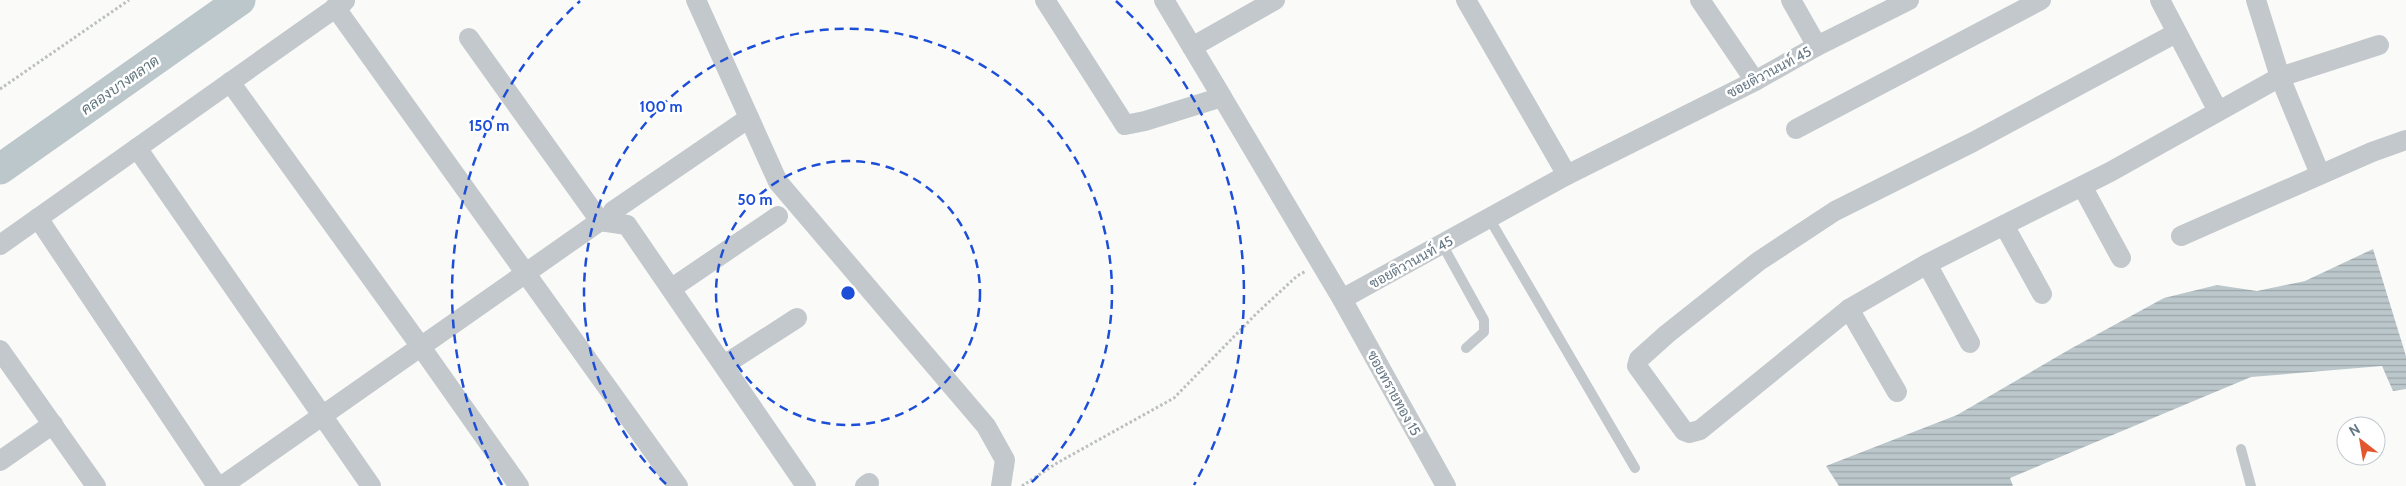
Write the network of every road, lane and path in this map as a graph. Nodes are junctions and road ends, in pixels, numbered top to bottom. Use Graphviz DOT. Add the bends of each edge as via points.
graph roads {
  1 [pos="129,0"];
  2 [pos="696,0"];
  3 [pos="1045,0"];
  4 [pos="1164,0"];
  5 [pos="1275,0"];
  6 [pos="1466,0"];
  7 [pos="1700,0"];
  8 [pos="1791,0"];
  9 [pos="1909,0"];
  10 [pos="2041,0"];
  11 [pos="2160,0"];
  12 [pos="2256,0"];
  13 [pos="341,4"];
  14 [pos="2176,33"];
  15 [pos="469,38"];
  16 [pos="2379,44"];
  17 [pos="1818,46"];
  18 [pos="1192,47"];
  19 [pos="2280,77"];
  20 [pos="1755,81"];
  21 [pos="230,82"];
  22 [pos="0,89"];
  23 [pos="1222,97"];
  24 [pos="2218,111"];
  25 [pos="749,118"];
  26 [pos="1796,129"];
  27 [pos="2406,140"];
  28 [pos="138,148"];
  29 [pos="2320,174"];
  30 [pos="1567,175"];
  31 [pos="2082,186"];
  32 [pos="778,216"];
  33 [pos="38,218"];
  34 [pos="1489,218"];
  35 [pos="604,221"];
  36 [pos="2004,225"];
  37 [pos="2180,236"];
  38 [pos="1442,244"];
  39 [pos="0,246"];
  40 [pos="2121,258"];
  41 [pos="1321,263"];
  42 [pos="1928,264"];
  43 [pos="526,274"];
  44 [pos="672,288"];
  45 [pos="2042,294"];
  46 [pos="1342,299"];
  47 [pos="1849,309"];
  48 [pos="797,318"];
  49 [pos="1970,344"];
  50 [pos="422,347"];
  51 [pos="1466,348"];
  52 [pos="0,350"];
  53 [pos="724,365"];
  54 [pos="1897,392"];
  55 [pos="323,416"];
  56 [pos="53,424"];
  57 [pos="2241,449"];
  58 [pos="0,461"];
  59 [pos="1635,468"];
  60 [pos="96,486"];
  61 [pos="217,486"];
  62 [pos="222,486"];
  63 [pos="372,486"];
  64 [pos="519,486"];
  65 [pos="678,486"];
  66 [pos="806,486"];
  67 [pos="1001,486"];
  68 [pos="1022,486"];
  69 [pos="1446,486"];
  70 [pos="2251,486"];
  1 -- 22 [label="path"];
  2 -- 25 [label="street"];
  3 -- 23 [label="street" via="1125,125"];
  4 -- 18 [label="street"];
  5 -- 18 [label="street"];
  6 -- 30 [label="street"];
  7 -- 20 [label="street"];
  8 -- 17 [label="street"];
  9 -- 17 [label="street, ซอยติวานนท์ 45"];
  10 -- 26 [label="street"];
  11 -- 14 [label="street"];
  12 -- 19 [label="street"];
  13 -- 21 [label="street"];
  13 -- 43 [label="street"];
  14 -- 24 [label="street"];
  14 -- 47 [label="street" via="1973,142 1835,211 1759,261 1667,334 1639,360 1637,366 1689,433 1700,430"];
  15 -- 35 [label="street"];
  16 -- 19 [label="street"];
  17 -- 20 [label="street, ซอยติวานนท์ 45"];
  18 -- 23 [label="street"];
  19 -- 24 [label="street"];
  19 -- 29 [label="street"];
  20 -- 30 [label="street, ซอยติวานนท์ 45"];
  21 -- 28 [label="street"];
  21 -- 50 [label="street"];
  23 -- 41 [label="street"];
  24 -- 31 [label="street"];
  25 -- 35 [label="street" via="612,211"];
  25 -- 67 [label="street" via="778,182 986,426 1004,460"];
  27 -- 29 [label="street"];
  28 -- 33 [label="street"];
  28 -- 55 [label="street"];
  29 -- 37 [label="street"];
  30 -- 34 [label="street, ซอยติวานนท์ 45"];
  31 -- 36 [label="street"];
  31 -- 40 [label="street"];
  32 -- 44 [label="street"];
  33 -- 39 [label="street"];
  33 -- 61 [label="street"];
  34 -- 38 [label="street, ซอยติวานนท์ 45"];
  34 -- 59 [label="lane"];
  35 -- 43 [label="street"];
  35 -- 44 [label="street" via="628,225"];
  36 -- 42 [label="street"];
  36 -- 45 [label="street"];
  38 -- 46 [label="street, ซอยติวานนท์ 45"];
  38 -- 51 [label="lane" via="1484,320 1484,332"];
  41 -- 46 [label="street"];
  41 -- 68 [label="path" via="1297,276 1174,398"];
  42 -- 47 [label="street"];
  42 -- 49 [label="street"];
  43 -- 50 [label="street"];
  43 -- 65 [label="street"];
  44 -- 53 [label="street"];
  46 -- 69 [label="street, ซอยทรายทอง 15"];
  47 -- 54 [label="street"];
  48 -- 53 [label="street"];
  50 -- 55 [label="street"];
  50 -- 64 [label="street"];
  52 -- 56 [label="street"];
  53 -- 66 [label="street"];
  55 -- 62 [label="street"];
  55 -- 63 [label="street"];
  56 -- 58 [label="street"];
  56 -- 60 [label="street"];
  57 -- 70 [label="lane"];
}
